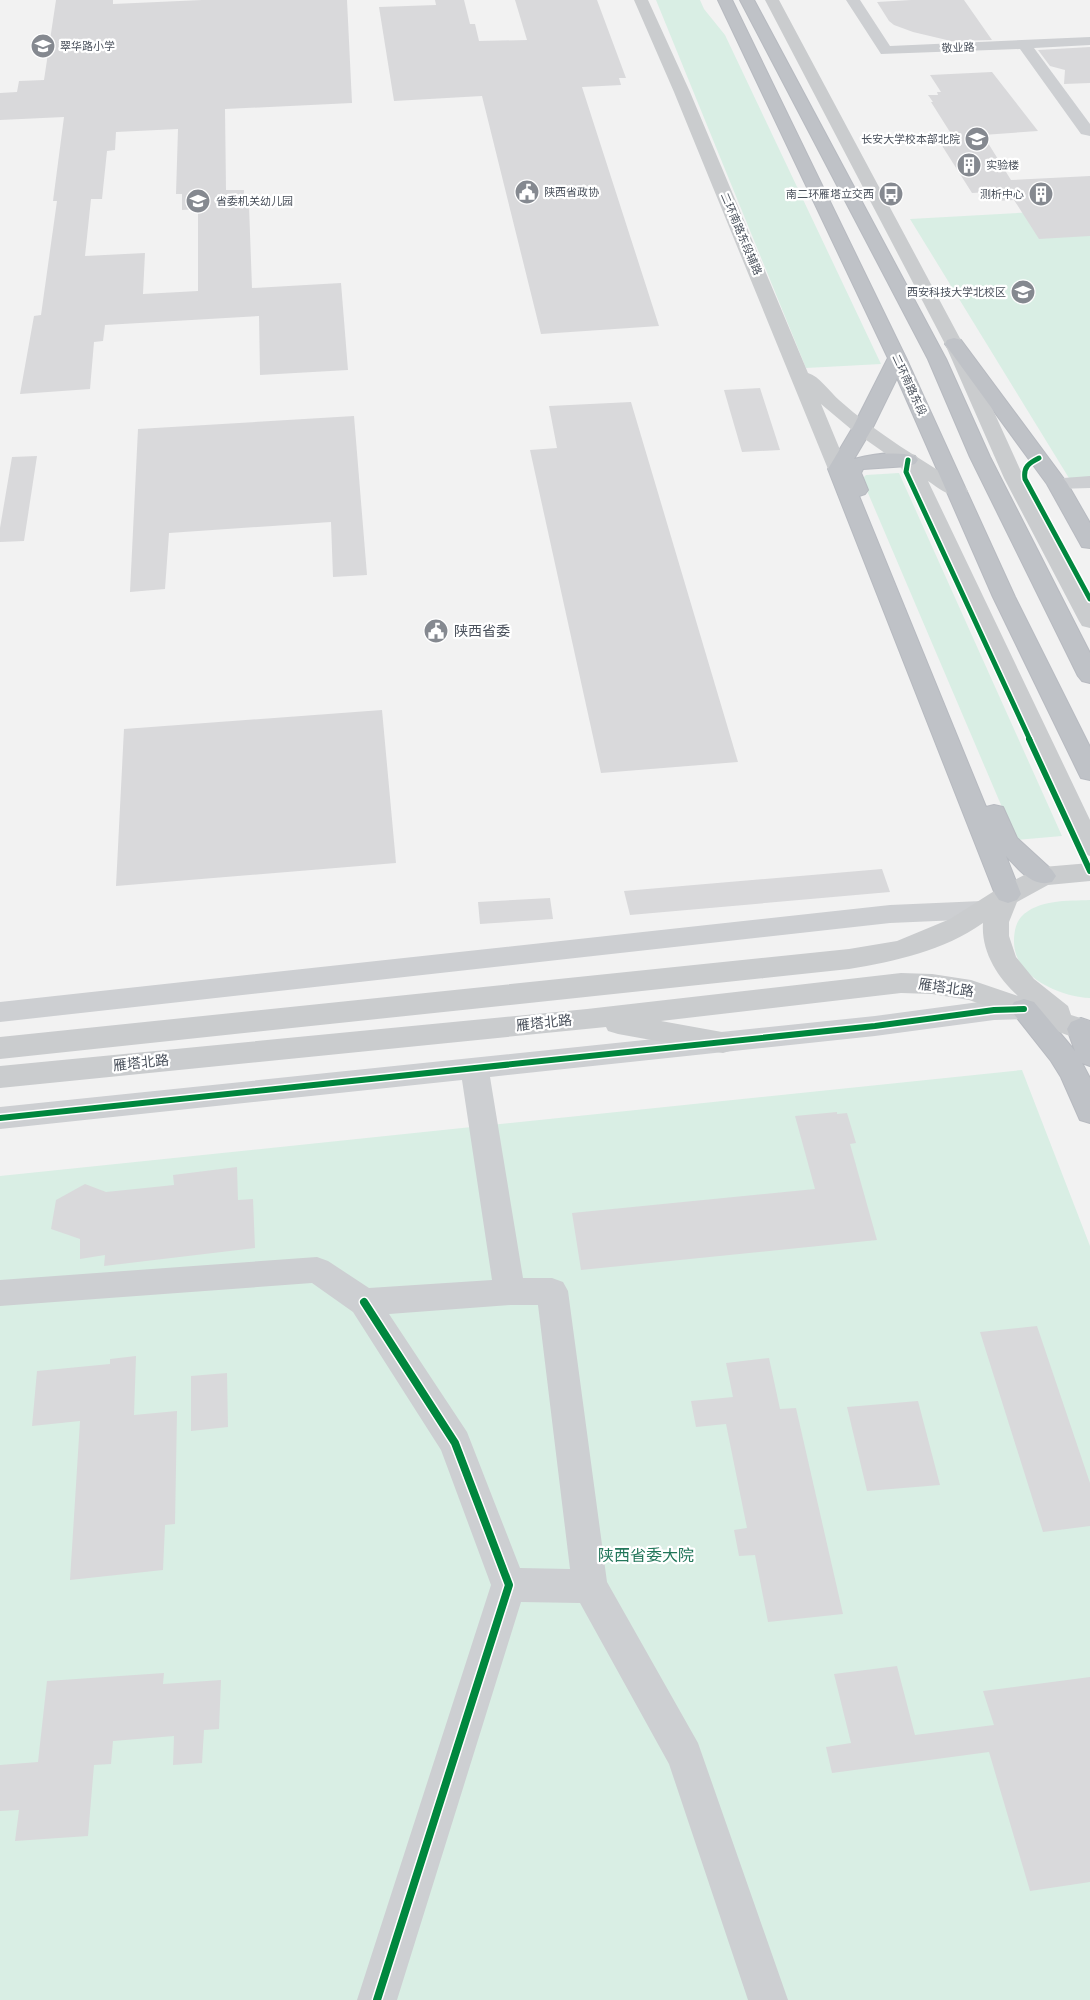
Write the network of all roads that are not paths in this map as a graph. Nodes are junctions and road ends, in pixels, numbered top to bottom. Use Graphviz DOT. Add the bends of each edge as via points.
graph roads {
  1 [pos="641,0"];
  2 [pos="714,0"];
  3 [pos="725,0"];
  4 [pos="747,0"];
  5 [pos="772,0"];
  6 [pos="854,0"];
  7 [pos="740,29"];
  8 [pos="1090,41"];
  9 [pos="1024,44"];
  10 [pos="1090,131"];
  11 [pos="954,344"];
  12 [pos="897,358"];
  13 [pos="795,366"];
  14 [pos="863,427"];
  15 [pos="908,460"];
  16 [pos="838,469"];
  17 [pos="1090,482"];
  18 [pos="1058,483"];
  19 [pos="958,490"];
  20 [pos="1090,542"];
  21 [pos="1090,621"];
  22 [pos="1090,676"];
  23 [pos="1090,772"];
  24 [pos="1090,847"];
  25 [pos="1090,872"];
  26 [pos="1042,876"];
  27 [pos="1008,894"];
  28 [pos="982,910"];
  29 [pos="1024,1009"];
  30 [pos="0,1012"];
  31 [pos="587,1019"];
  32 [pos="1086,1028"];
  33 [pos="723,1042"];
  34 [pos="0,1048"];
  35 [pos="1090,1055"];
  36 [pos="474,1069"];
  37 [pos="0,1077"];
  38 [pos="1090,1112"];
  39 [pos="0,1118"];
  40 [pos="510,1292"];
  41 [pos="0,1293"];
  42 [pos="364,1302"];
  43 [pos="509,1585"];
  44 [pos="590,1586"];
  45 [pos="377,2000"];
  46 [pos="768,2000"];
  1 -- 13 [label="main road, 二环南路东段辅路"];
  2 -- 7 [label="highway"];
  3 -- 7 [label="highway, 二环南路东段"];
  4 -- 22 [label="highway" via="937,359 980,457"];
  5 -- 11 [label="main road"];
  6 -- 9 [label="street, 敬业路" via="886,52"];
  7 -- 12 [label="highway, 二环南路东段"];
  8 -- 9 [label="street, 敬业路"];
  9 -- 10 [label="street"];
  11 -- 18 [label="highway"];
  11 -- 21 [label="main road" via="1014,478"];
  12 -- 14 [label="highway"];
  12 -- 19 [label="highway, 二环南路东段"];
  13 -- 14 [label="main road" via="824,397"];
  13 -- 16 [label="main road, 二环南路东段辅路"];
  14 -- 15 [label="main road"];
  14 -- 16 [label="highway"];
  15 -- 19 [label="main road"];
  15 -- 24 [label="main road"];
  15 -- 26 [label="highway" via="862,462 854,465 851,473 1006,842"];
  16 -- 27 [label="highway"];
  17 -- 18 [label="street"];
  18 -- 20 [label="highway"];
  19 -- 23 [label="highway, 二环南路东段" via="1004,597"];
  25 -- 26 [label="main road"];
  26 -- 27 [label="main road"];
  27 -- 28 [label="main road"];
  27 -- 32 [label="main road" via="996,922 995,938 1000,954 1036,998"];
  28 -- 30 [label="street" via="890,914"];
  28 -- 34 [label="main road" via="960,926 901,950 849,959"];
  29 -- 31 [label="main road, 雁塔北路" via="971,990 932,984 901,984"];
  29 -- 32 [label="main road, 雁塔北路"];
  29 -- 33 [label="street"];
  29 -- 38 [label="highway" via="1061,1053"];
  31 -- 33 [label="main road"];
  31 -- 37 [label="main road, 雁塔北路"];
  32 -- 35 [label="highway"];
  33 -- 36 [label="street"];
  36 -- 39 [label="street"];
  36 -- 40 [label="street"];
  40 -- 42 [label="street"];
  40 -- 44 [label="street" via="552,1291"];
  41 -- 42 [label="street" via="317,1270"];
  42 -- 43 [label="street" via="455,1443"];
  43 -- 44 [label="street"];
  43 -- 45 [label="street"];
  44 -- 46 [label="street" via="686,1756"];
}
